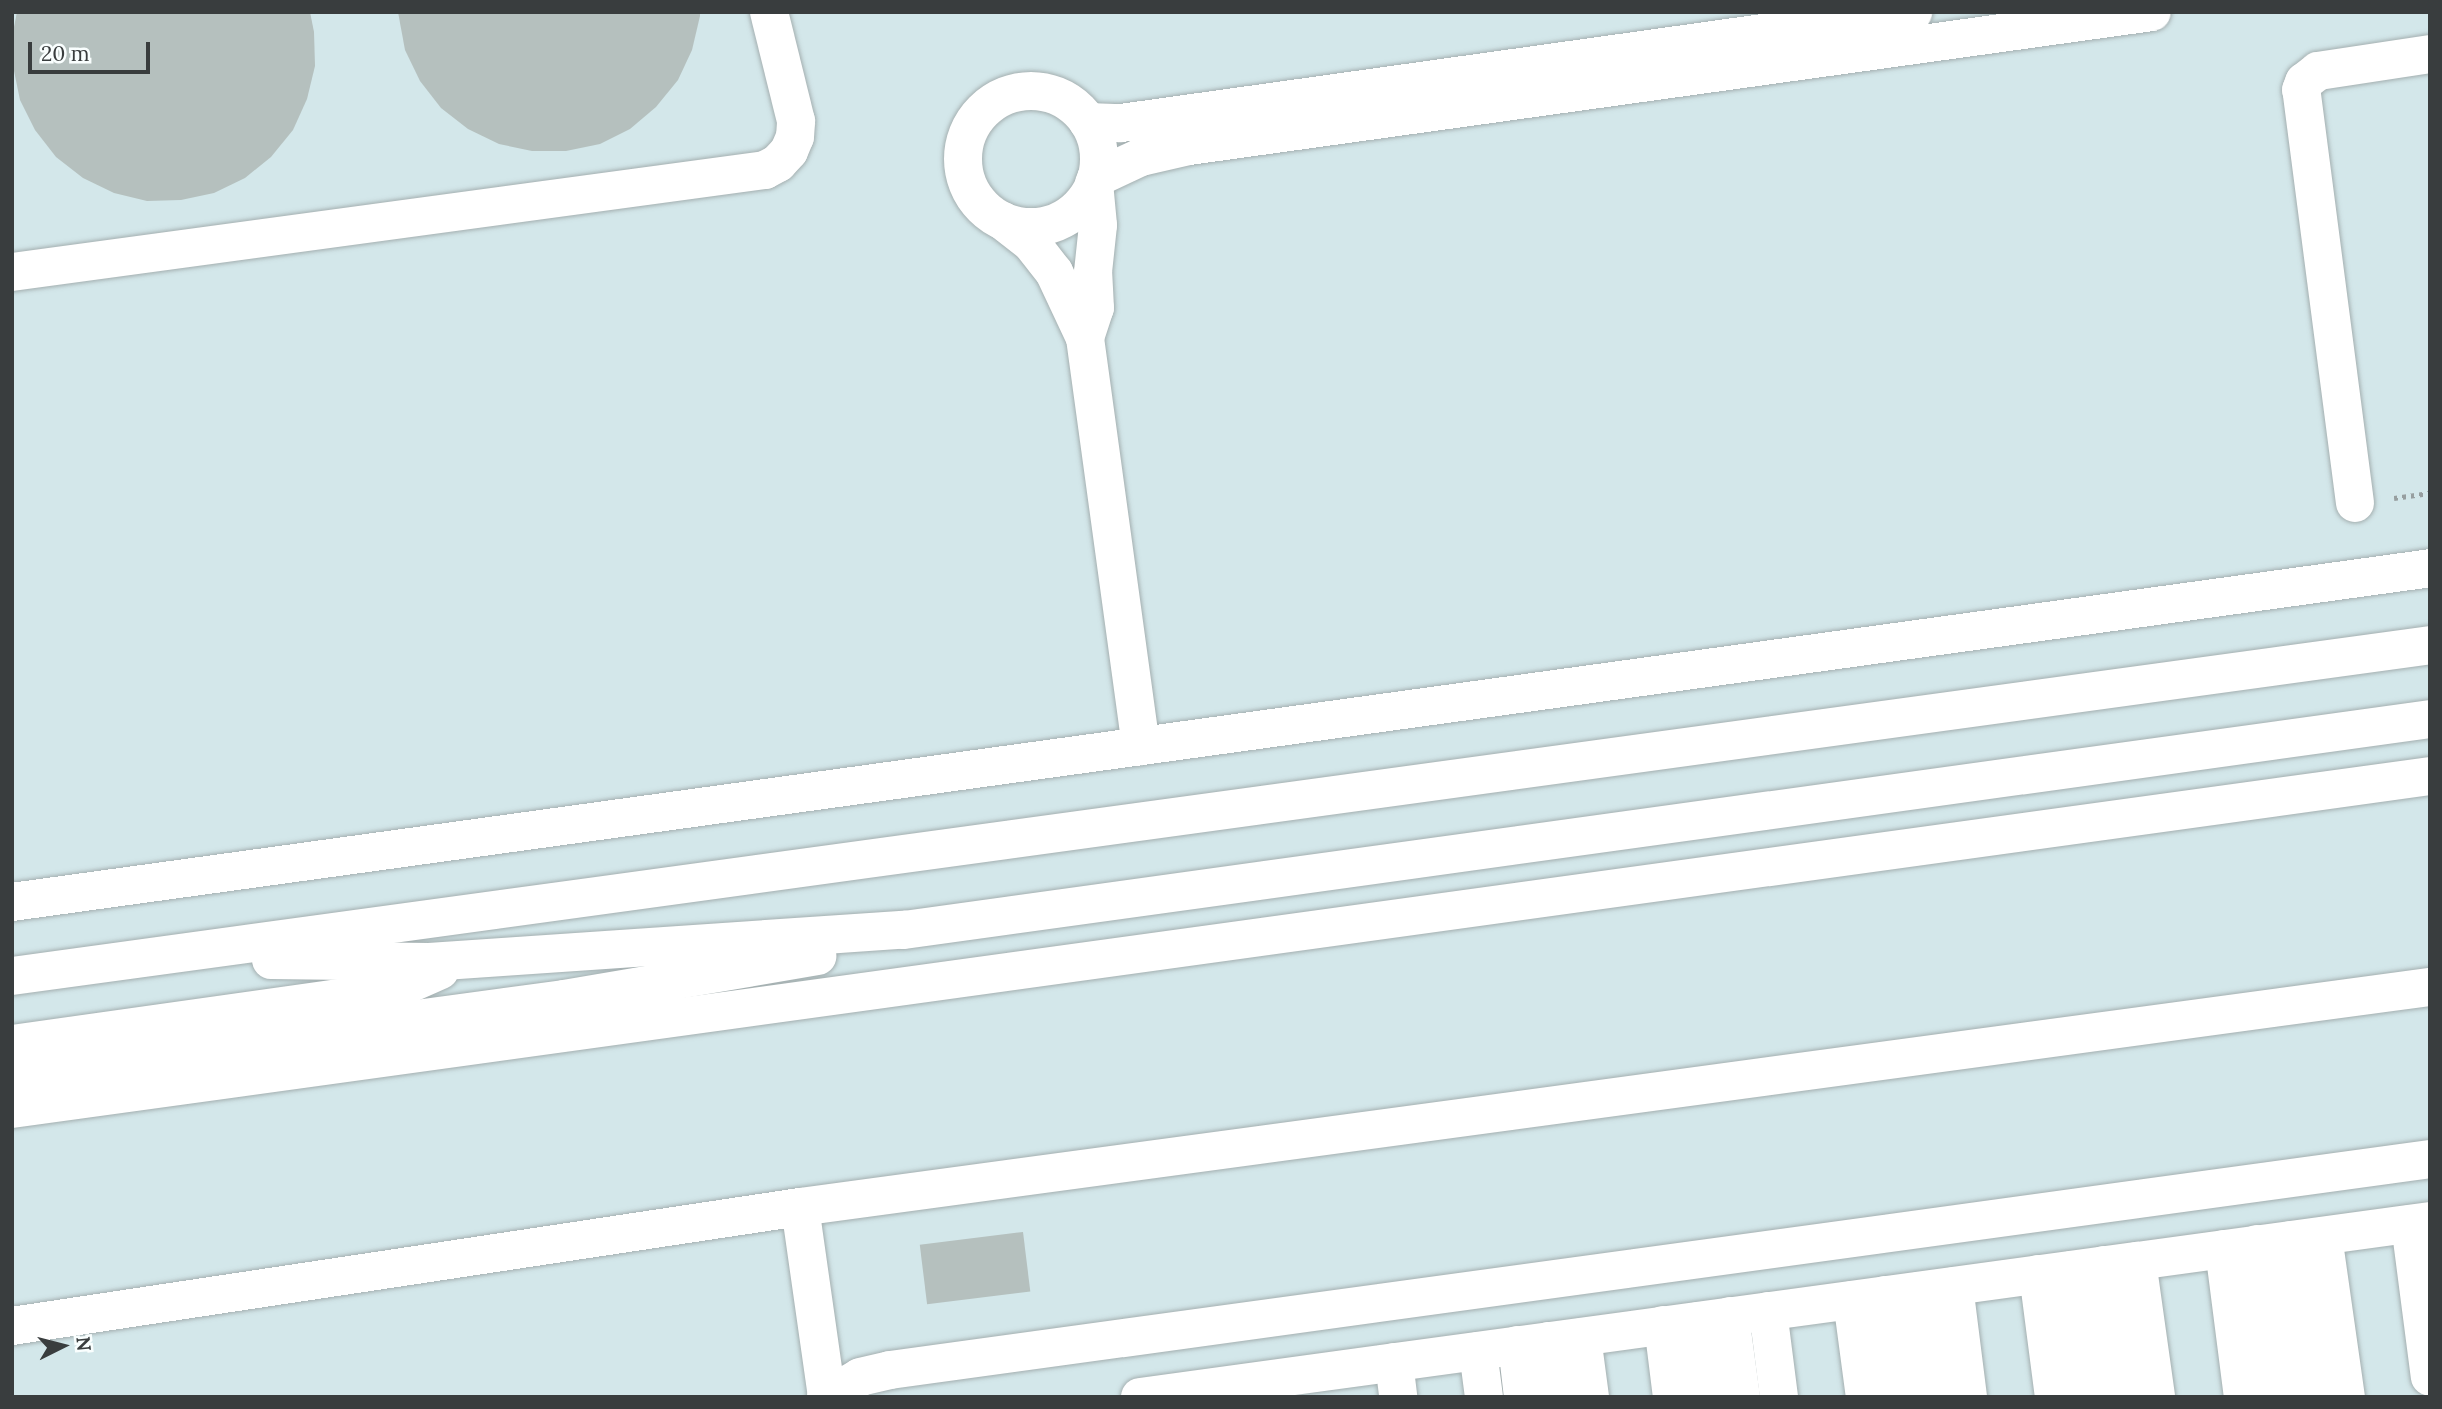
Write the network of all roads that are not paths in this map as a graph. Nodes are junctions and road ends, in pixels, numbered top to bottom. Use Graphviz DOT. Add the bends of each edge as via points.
graph roads {
  1 [pos="769,12"];
  2 [pos="1913,12"];
  3 [pos="2152,12"];
  4 [pos="2430,54"];
  5 [pos="1088,122"];
  6 [pos="1095,181"];
  7 [pos="1003,220"];
  8 [pos="12,272"];
  9 [pos="1085,338"];
  10 [pos="2355,503"];
  11 [pos="2430,568"];
  12 [pos="2430,645"];
  13 [pos="2424,719"];
  14 [pos="1141,746"];
  15 [pos="2430,776"];
  16 [pos="558,901"];
  17 [pos="12,902"];
  18 [pos="904,930"];
  19 [pos="143,958"];
  20 [pos="464,959"];
  21 [pos="12,976"];
  22 [pos="2430,987"];
  23 [pos="12,1044"];
  24 [pos="12,1074"];
  25 [pos="12,1109"];
  26 [pos="2430,1159"];
  27 [pos="800,1207"];
  28 [pos="2420,1222"];
  29 [pos="2274,1242"];
  30 [pos="2088,1268"];
  31 [pos="1903,1293"];
  32 [pos="1768,1311"];
  33 [pos="1697,1321"];
  34 [pos="12,1326"];
  35 [pos="1549,1341"];
  36 [pos="1478,1351"];
  37 [pos="2430,1377"];
  38 [pos="1344,1383"];
  39 [pos="1179,1394"];
  40 [pos="827,1396"];
  41 [pos="1484,1397"];
  42 [pos="1523,1397"];
  43 [pos="1555,1397"];
  44 [pos="1590,1397"];
  45 [pos="1672,1397"];
  46 [pos="1708,1397"];
  47 [pos="1741,1397"];
  48 [pos="1779,1397"];
  49 [pos="1865,1397"];
  50 [pos="1898,1397"];
  51 [pos="1933,1397"];
  52 [pos="1968,1397"];
  53 [pos="2054,1397"];
  54 [pos="2089,1397"];
  55 [pos="2122,1397"];
  56 [pos="2156,1397"];
  57 [pos="2243,1397"];
  58 [pos="2278,1397"];
  59 [pos="2312,1397"];
  60 [pos="2346,1397"];
  1 -- 8 [label="street" via="796,121 789,151 765,170"];
  2 -- 5 [label="street" via="1121,122"];
  3 -- 6 [label="street" via="1189,146 1141,157"];
  4 -- 10 [label="street" via="2318,71 2301,90"];
  5 -- 6 [label="street" via="1099,159"];
  5 -- 7 [label="street" via="1075,107 1040,91 1002,96 986,107 965,139 965,178 986,210"];
  6 -- 7 [label="street" via="1076,210 1059,221 1021,226"];
  6 -- 9 [label="street" via="1095,308"];
  7 -- 9 [label="street" via="1032,244 1054,272"];
  9 -- 14 [label="street"];
  11 -- 14 [label="street"];
  12 -- 16 [label="street"];
  13 -- 18 [label="street"];
  14 -- 17 [label="street"];
  15 -- 25 [label="street"];
  16 -- 19 [label="street"];
  16 -- 20 [label="street"];
  18 -- 20 [label="street"];
  18 -- 24 [label="street" via="821,955 726,974"];
  19 -- 20 [label="street"];
  19 -- 21 [label="street"];
  20 -- 23 [label="street" via="407,985 353,996"];
  22 -- 27 [label="street"];
  26 -- 40 [label="street" via="890,1370 860,1377"];
  27 -- 34 [label="street"];
  27 -- 40 [label="street"];
  28 -- 29 [label="street"];
  28 -- 37 [label="street"];
  29 -- 30 [label="street"];
  29 -- 57 [label="street"];
  29 -- 58 [label="street"];
  29 -- 59 [label="street"];
  29 -- 60 [label="street"];
  30 -- 31 [label="street"];
  30 -- 53 [label="street"];
  30 -- 54 [label="street"];
  30 -- 55 [label="street"];
  30 -- 56 [label="street"];
  31 -- 32 [label="street"];
  31 -- 49 [label="street"];
  31 -- 50 [label="street"];
  31 -- 51 [label="street"];
  31 -- 52 [label="street"];
  32 -- 33 [label="street"];
  32 -- 48 [label="street"];
  33 -- 35 [label="street"];
  33 -- 45 [label="street"];
  33 -- 46 [label="street"];
  33 -- 47 [label="street"];
  35 -- 36 [label="street"];
  35 -- 42 [label="street"];
  35 -- 43 [label="street"];
  35 -- 44 [label="street"];
  36 -- 38 [label="street"];
  36 -- 41 [label="street"];
  38 -- 39 [label="street"];
}
